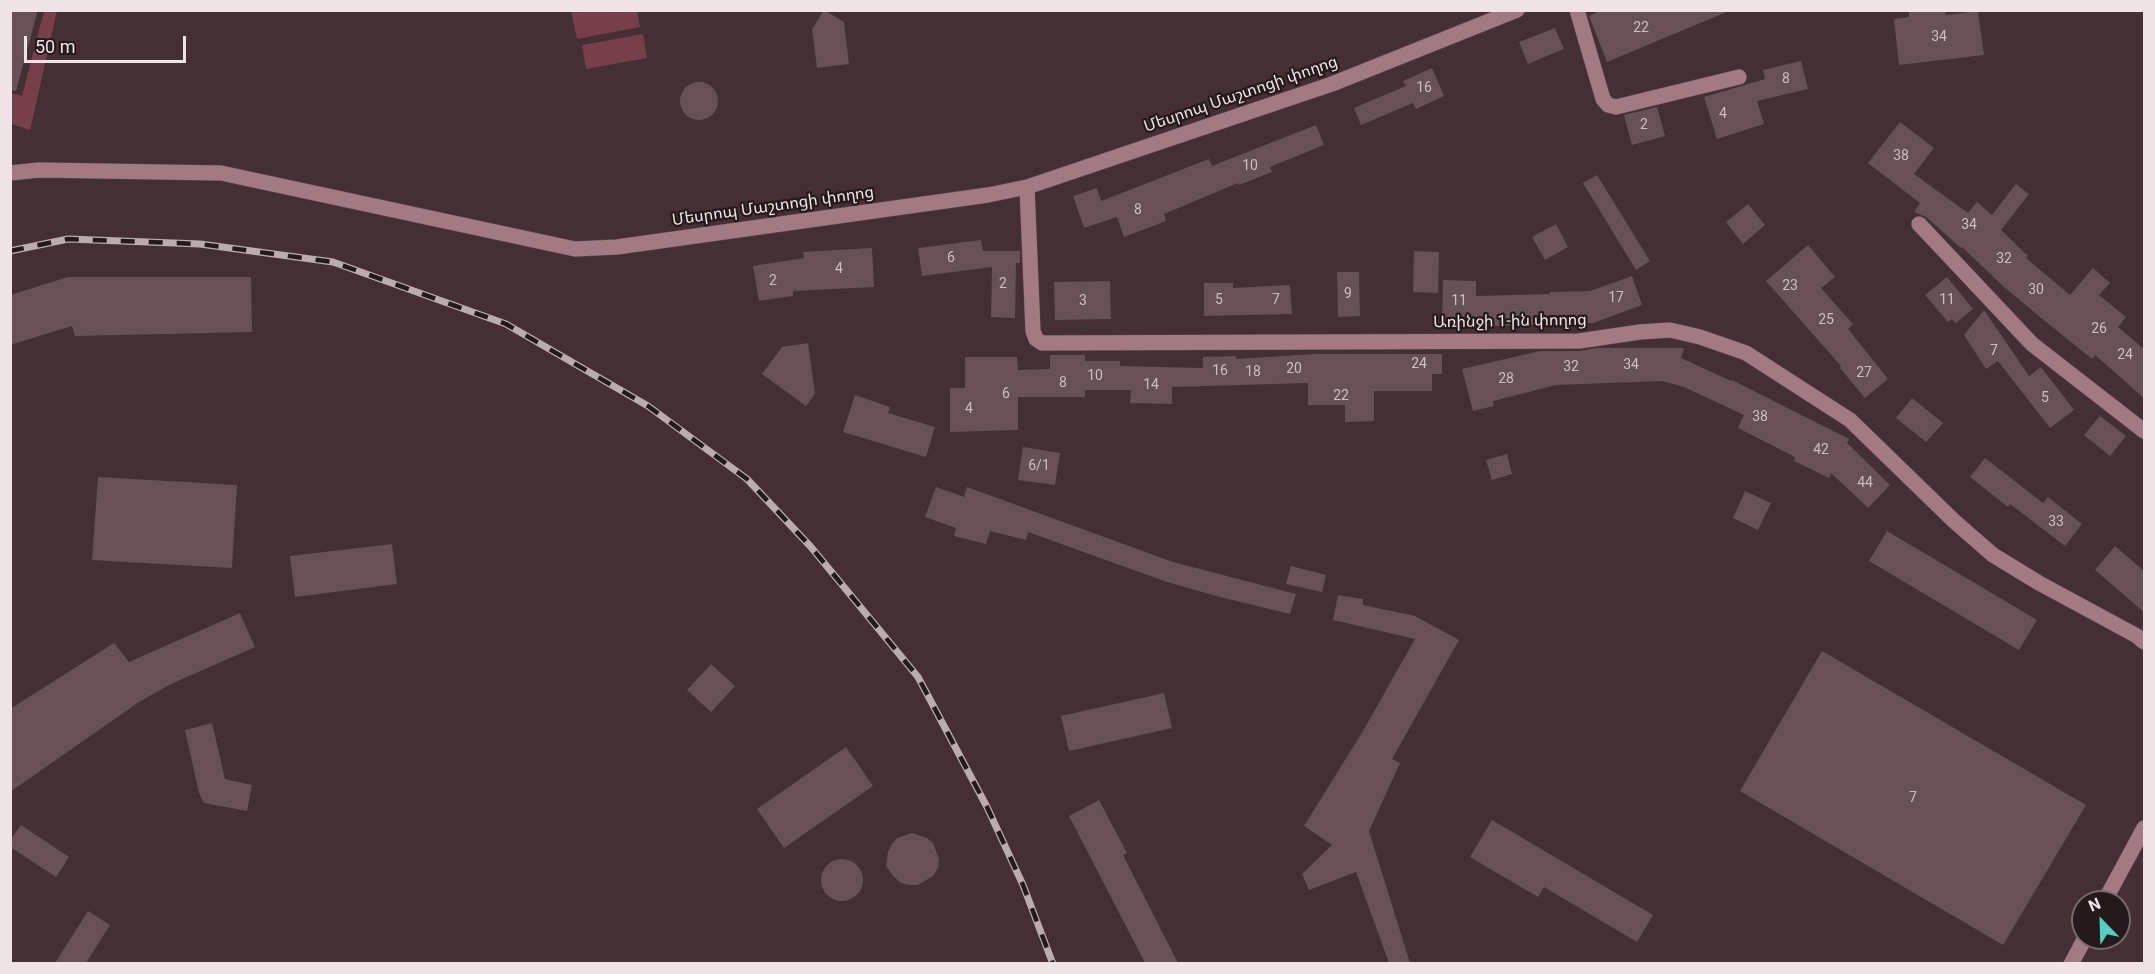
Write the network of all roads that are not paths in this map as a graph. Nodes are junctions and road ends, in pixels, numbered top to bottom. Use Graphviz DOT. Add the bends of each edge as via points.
graph roads {
  1 [pos="1517,10"];
  2 [pos="1578,10"];
  3 [pos="1739,77"];
  4 [pos="10,173"];
  5 [pos="1027,187"];
  6 [pos="1919,224"];
  7 [pos="2145,431"];
  8 [pos="2145,642"];
  9 [pos="2145,828"];
  10 [pos="2111,890"];
  1 -- 5 [label="street, Մեսրոպ Մաշտոցի փողոց" via="1332,84"];
  2 -- 3 [label="street" via="1608,105 1616,107"];
  4 -- 5 [label="street, Մեսրոպ Մաշտոցի փողոց" via="221,172 575,249 629,245"];
  5 -- 8 [label="street, Առինջի 1-ին փողոց" via="1033,331 1042,343 1579,341 1670,330 1700,337 1746,353 1850,420 1993,555"];
  6 -- 7 [label="street" via="2032,344"];
  9 -- 10 [label="street"];
}
